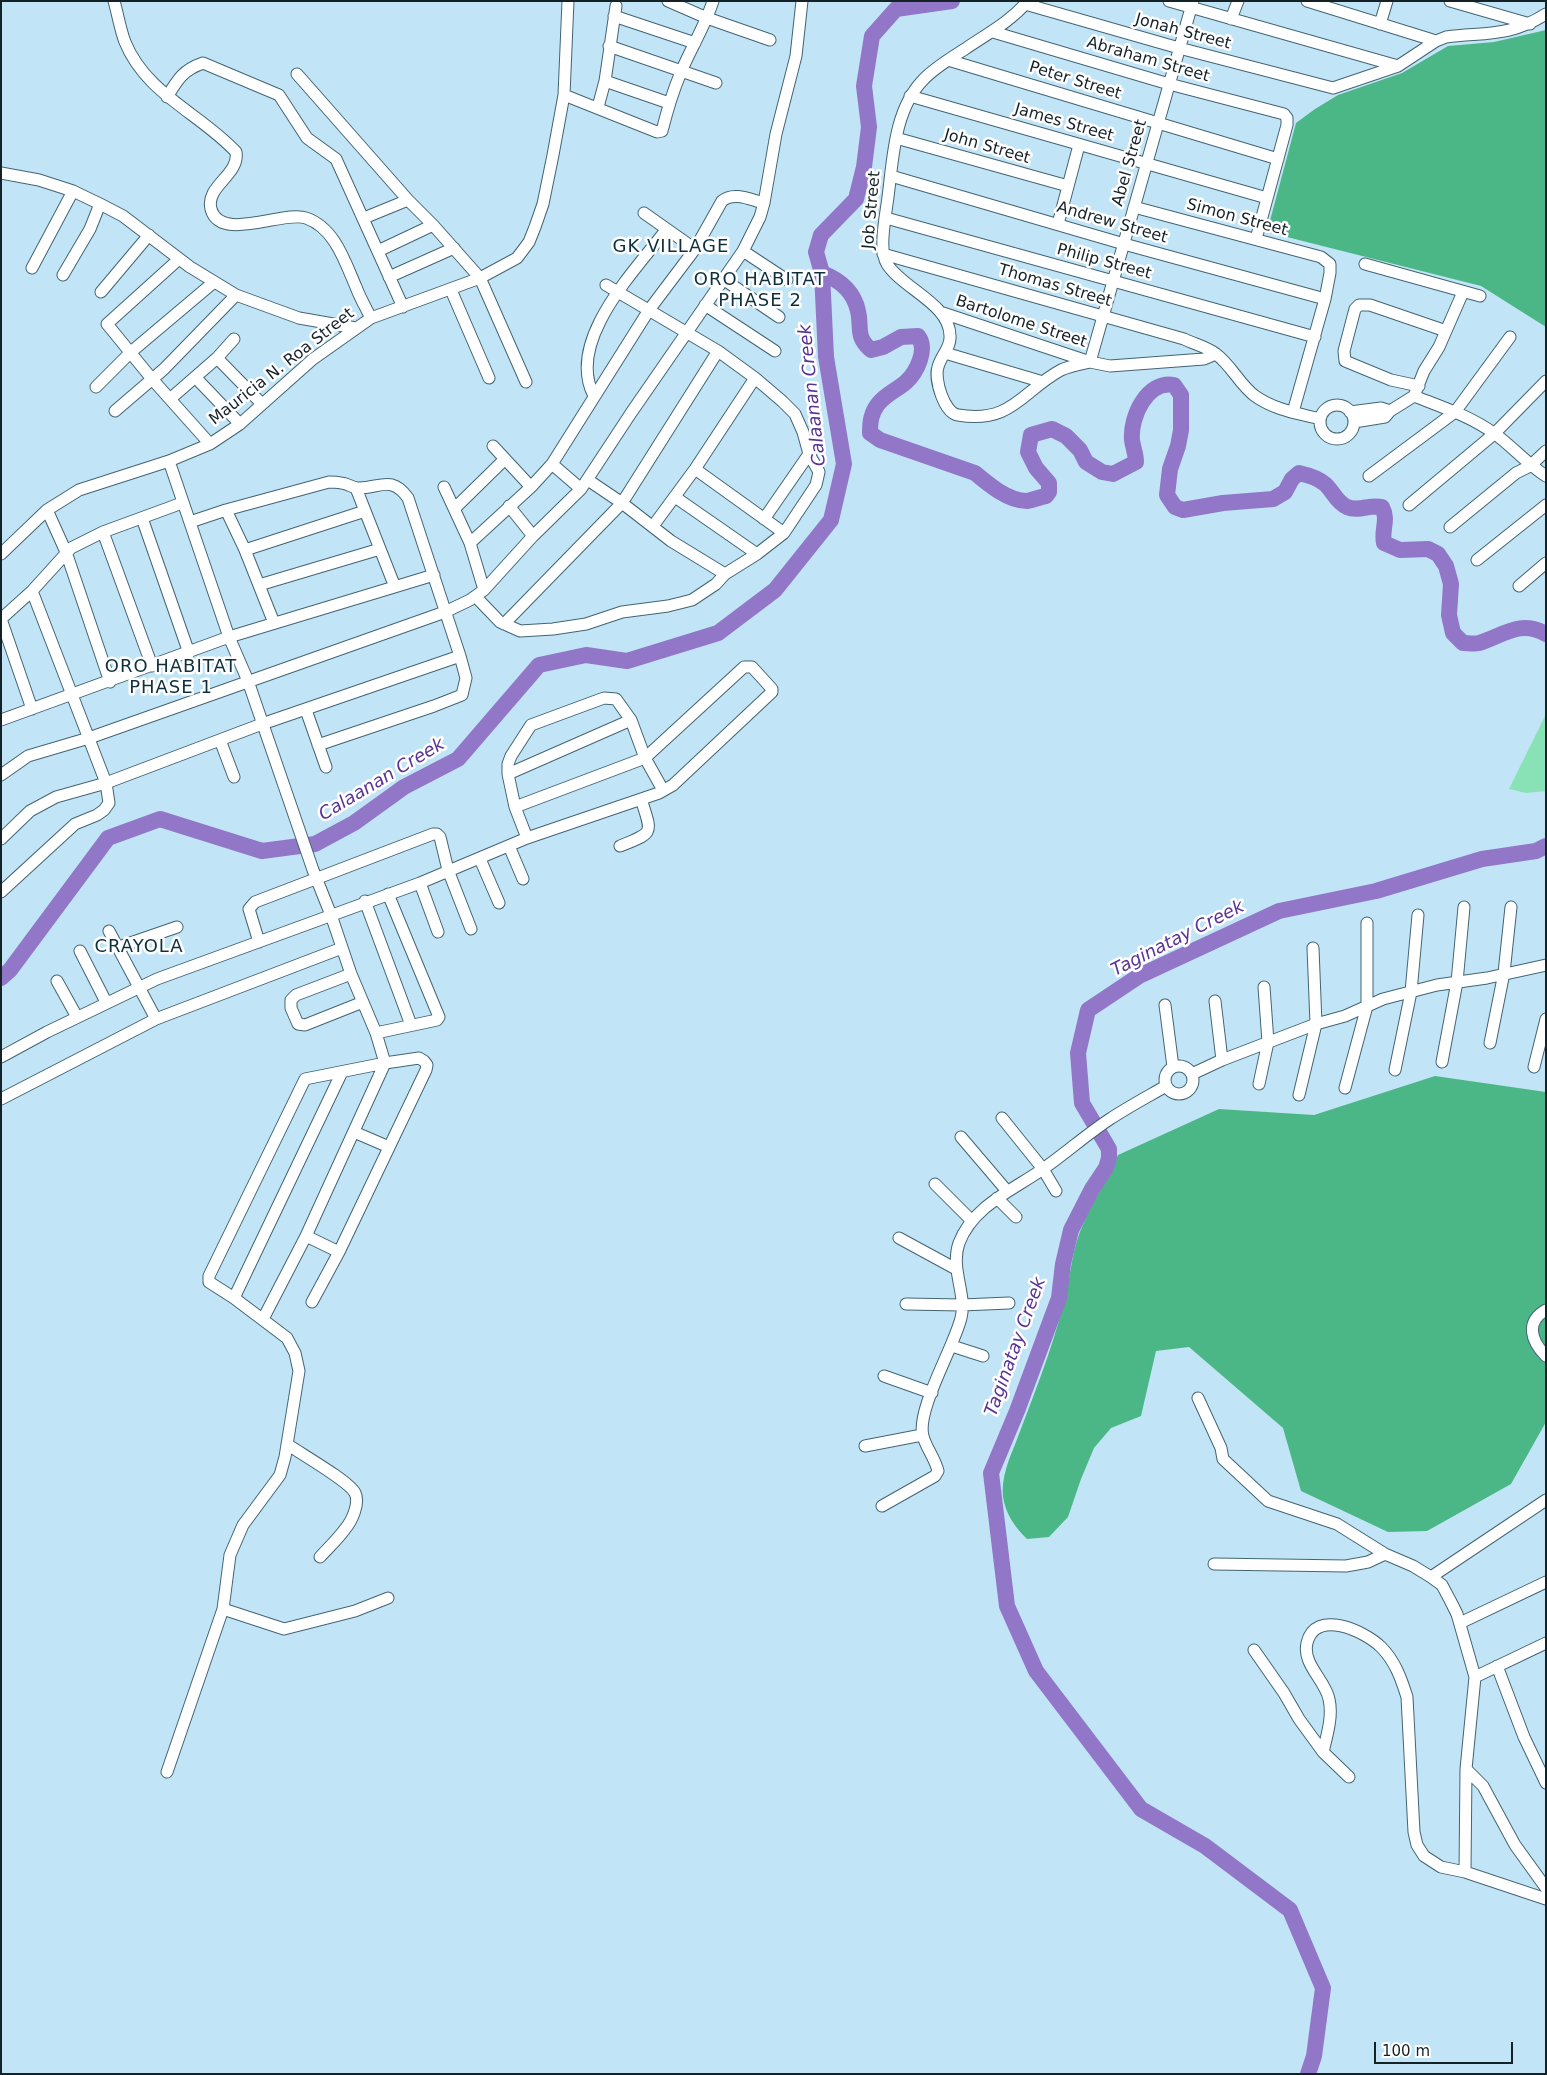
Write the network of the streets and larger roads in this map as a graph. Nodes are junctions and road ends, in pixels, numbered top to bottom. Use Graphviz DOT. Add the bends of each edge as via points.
graph roads {
  1 [pos="114,1"];
  2 [pos="568,1"];
  3 [pos="668,1"];
  4 [pos="713,1"];
  5 [pos="1169,1"];
  6 [pos="1238,1"];
  7 [pos="1307,1"];
  8 [pos="1388,1"];
  9 [pos="1450,1"];
  10 [pos="800,2"];
  11 [pos="1027,3"];
  12 [pos="1192,4"];
  13 [pos="1546,14"];
  14 [pos="707,18"];
  15 [pos="1231,19"];
  16 [pos="1380,24"];
  17 [pos="1530,24"];
  18 [pos="993,32"];
  19 [pos="770,40"];
  20 [pos="1436,41"];
  21 [pos="695,43"];
  22 [pos="609,46"];
  23 [pos="1179,48"];
  24 [pos="948,60"];
  25 [pos="1398,66"];
  26 [pos="681,71"];
  27 [pos="297,74"];
  28 [pos="605,81"];
  29 [pos="716,83"];
  30 [pos="1169,84"];
  31 [pos="564,95"];
  32 [pos="910,96"];
  33 [pos="167,97"];
  34 [pos="669,103"];
  35 [pos="598,107"];
  36 [pos="1158,123"];
  37 [pos="896,138"];
  38 [pos="1080,145"];
  39 [pos="1278,159"];
  40 [pos="1146,164"];
  41 [pos="1,173"];
  42 [pos="891,176"];
  43 [pos="1068,186"];
  44 [pos="73,191"];
  45 [pos="1267,198"];
  46 [pos="408,200"];
  47 [pos="764,203"];
  48 [pos="100,204"];
  49 [pos="1134,207"];
  50 [pos="644,213"];
  51 [pos="364,218"];
  52 [pos="886,218"];
  53 [pos="1058,224"];
  54 [pos="433,225"];
  55 [pos="666,230"];
  56 [pos="149,235"];
  57 [pos="1256,239"];
  58 [pos="1124,244"];
  59 [pos="454,248"];
  60 [pos="695,249"];
  61 [pos="378,251"];
  62 [pos="743,251"];
  63 [pos="883,254"];
  64 [pos="179,259"];
  65 [pos="1365,264"];
  66 [pos="32,268"];
  67 [pos="62,275"];
  68 [pos="389,276"];
  69 [pos="480,278"];
  70 [pos="723,279"];
  71 [pos="787,280"];
  72 [pos="1113,281"];
  73 [pos="214,282"];
  74 [pos="606,285"];
  75 [pos="451,290"];
  76 [pos="101,292"];
  77 [pos="618,292"];
  78 [pos="1463,292"];
  79 [pos="236,295"];
  80 [pos="1480,296"];
  81 [pos="1325,299"];
  82 [pos="705,305"];
  83 [pos="403,307"];
  84 [pos="649,310"];
  85 [pos="943,314"];
  86 [pos="1103,316"];
  87 [pos="778,317"];
  88 [pos="371,318"];
  89 [pos="356,328"];
  90 [pos="1446,330"];
  91 [pos="686,332"];
  92 [pos="1315,337"];
  93 [pos="1510,337"];
  94 [pos="234,339"];
  95 [pos="1184,339"];
  96 [pos="775,350"];
  97 [pos="131,352"];
  98 [pos="718,352"];
  99 [pos="945,353"];
  100 [pos="1216,354"];
  101 [pos="216,358"];
  102 [pos="1177,360"];
  103 [pos="1090,362"];
  104 [pos="195,377"];
  105 [pos="489,378"];
  106 [pos="755,378"];
  107 [pos="152,379"];
  108 [pos="1546,381"];
  109 [pos="526,382"];
  110 [pos="1043,382"];
  111 [pos="96,387"];
  112 [pos="1416,391"];
  113 [pos="594,396"];
  114 [pos="170,399"];
  115 [pos="262,404"];
  116 [pos="115,411"];
  117 [pos="1293,412"];
  118 [pos="1455,412"];
  119 [pos="1352,417"];
  120 [pos="1320,419"];
  121 [pos="240,424"];
  122 [pos="1494,434"];
  123 [pos="210,444"];
  124 [pos="493,446"];
  125 [pos="1546,451"];
  126 [pos="809,454"];
  127 [pos="504,460"];
  128 [pos="169,461"];
  129 [pos="552,464"];
  130 [pos="1530,466"];
  131 [pos="695,469"];
  132 [pos="1369,476"];
  133 [pos="1546,476"];
  134 [pos="584,484"];
  135 [pos="444,487"];
  136 [pos="530,487"];
  137 [pos="356,488"];
  138 [pos="675,497"];
  139 [pos="182,503"];
  140 [pos="622,503"];
  141 [pos="1546,504"];
  142 [pos="1409,505"];
  143 [pos="509,506"];
  144 [pos="455,508"];
  145 [pos="47,510"];
  146 [pos="226,510"];
  147 [pos="365,511"];
  148 [pos="142,518"];
  149 [pos="764,519"];
  150 [pos="190,522"];
  151 [pos="654,526"];
  152 [pos="1450,527"];
  153 [pos="103,532"];
  154 [pos="784,533"];
  155 [pos="533,536"];
  156 [pos="470,543"];
  157 [pos="245,550"];
  158 [pos="380,550"];
  159 [pos="66,552"];
  160 [pos="1,554"];
  161 [pos="757,554"];
  162 [pos="1477,560"];
  163 [pos="1546,563"];
  164 [pos="725,574"];
  165 [pos="434,575"];
  166 [pos="259,585"];
  167 [pos="1519,586"];
  168 [pos="395,588"];
  169 [pos="32,591"];
  170 [pos="480,593"];
  171 [pos="445,612"];
  172 [pos="1,619"];
  173 [pos="274,623"];
  174 [pos="504,624"];
  175 [pos="230,637"];
  176 [pos="189,653"];
  177 [pos="460,656"];
  178 [pos="152,666"];
  179 [pos="248,681"];
  180 [pos="110,682"];
  181 [pos="73,694"];
  182 [pos="32,709"];
  183 [pos="306,710"];
  184 [pos="1,720"];
  185 [pos="631,720"];
  186 [pos="262,724"];
  187 [pos="88,738"];
  188 [pos="220,740"];
  189 [pos="318,745"];
  190 [pos="645,758"];
  191 [pos="326,767"];
  192 [pos="508,774"];
  193 [pos="1,775"];
  194 [pos="234,777"];
  195 [pos="106,783"];
  196 [pos="663,790"];
  197 [pos="641,799"];
  198 [pos="515,807"];
  199 [pos="527,838"];
  200 [pos="1,839"];
  201 [pos="509,846"];
  202 [pos="620,846"];
  203 [pos="480,859"];
  204 [pos="448,870"];
  205 [pos="314,874"];
  206 [pos="523,880"];
  207 [pos="420,883"];
  208 [pos="1,892"];
  209 [pos="388,894"];
  210 [pos="366,901"];
  211 [pos="499,903"];
  212 [pos="1464,907"];
  213 [pos="1510,907"];
  214 [pos="331,914"];
  215 [pos="1418,916"];
  216 [pos="1367,923"];
  217 [pos="176,927"];
  218 [pos="471,929"];
  219 [pos="109,931"];
  220 [pos="438,932"];
  221 [pos="259,942"];
  222 [pos="119,947"];
  223 [pos="342,948"];
  224 [pos="1313,948"];
  225 [pos="80,951"];
  226 [pos="1546,965"];
  227 [pos="1504,973"];
  228 [pos="351,974"];
  229 [pos="57,981"];
  230 [pos="1457,982"];
  231 [pos="139,987"];
  232 [pos="1264,988"];
  233 [pos="1411,992"];
  234 [pos="1215,1001"];
  235 [pos="106,1002"];
  236 [pos="364,1002"];
  237 [pos="1165,1005"];
  238 [pos="1366,1006"];
  239 [pos="77,1017"];
  240 [pos="156,1019"];
  241 [pos="1546,1019"];
  242 [pos="1316,1024"];
  243 [pos="411,1025"];
  244 [pos="376,1033"];
  245 [pos="1268,1042"];
  246 [pos="1490,1043"];
  247 [pos="1543,1052"];
  248 [pos="1,1057"];
  249 [pos="1222,1060"];
  250 [pos="1442,1062"];
  251 [pos="385,1063"];
  252 [pos="1173,1067"];
  253 [pos="1534,1067"];
  254 [pos="1395,1070"];
  255 [pos="342,1072"];
  256 [pos="1192,1074"];
  257 [pos="1260,1084"];
  258 [pos="1166,1086"];
  259 [pos="1345,1088"];
  260 [pos="1299,1095"];
  261 [pos="1,1099"];
  262 [pos="1002,1118"];
  263 [pos="354,1132"];
  264 [pos="961,1137"];
  265 [pos="389,1147"];
  266 [pos="1043,1169"];
  267 [pos="935,1184"];
  268 [pos="1007,1191"];
  269 [pos="1056,1191"];
  270 [pos="997,1198"];
  271 [pos="1016,1217"];
  272 [pos="971,1220"];
  273 [pos="306,1236"];
  274 [pos="898,1238"];
  275 [pos="339,1252"];
  276 [pos="956,1269"];
  277 [pos="234,1298"];
  278 [pos="312,1302"];
  279 [pos="1009,1303"];
  280 [pos="906,1304"];
  281 [pos="962,1305"];
  282 [pos="1546,1310"];
  283 [pos="264,1320"];
  284 [pos="952,1346"];
  285 [pos="983,1356"];
  286 [pos="1546,1356"];
  287 [pos="884,1376"];
  288 [pos="932,1392"];
  289 [pos="1198,1398"];
  290 [pos="922,1435"];
  291 [pos="287,1444"];
  292 [pos="865,1446"];
  293 [pos="1546,1500"];
  294 [pos="882,1506"];
  295 [pos="1385,1554"];
  296 [pos="320,1557"];
  297 [pos="1214,1564"];
  298 [pos="1432,1577"];
  299 [pos="1546,1582"];
  300 [pos="388,1598"];
  301 [pos="223,1609"];
  302 [pos="1460,1623"];
  303 [pos="1546,1643"];
  304 [pos="1254,1650"];
  305 [pos="1497,1666"];
  306 [pos="1474,1678"];
  307 [pos="1323,1752"];
  308 [pos="1466,1769"];
  309 [pos="167,1772"];
  310 [pos="1349,1777"];
  311 [pos="1546,1783"];
  312 [pos="1465,1872"];
  313 [pos="1546,1888"];
  314 [pos="1546,1899"];
  1 -- 33 [label="street" via="123,37 132,56"];
  2 -- 31 [label="street, Mauricia N. Roa Street"];
  3 -- 14 [label="street"];
  4 -- 14 [label="street"];
  5 -- 12 [label="street"];
  6 -- 15 [label="street"];
  7 -- 16 [label="street"];
  8 -- 16 [label="street"];
  9 -- 17 [label="street"];
  10 -- 47 [label="street" via="796,56 776,134"];
  11 -- 18 [label="street, Job Street"];
  11 -- 23 [label="street, Jonah Street"];
  12 -- 15 [label="street"];
  12 -- 23 [label="street, Abel Street"];
  13 -- 17 [label="street"];
  14 -- 19 [label="street"];
  14 -- 21 [label="street"];
  15 -- 25 [label="street"];
  16 -- 20 [label="street"];
  17 -- 20 [label="street" via="1510,31 1454,36"];
  18 -- 24 [label="street, Job Street"];
  18 -- 30 [label="street, Abraham Street"];
  20 -- 25 [label="street"];
  21 -- 22 [label="street" via="615,11"];
  21 -- 26 [label="street"];
  22 -- 26 [label="street"];
  22 -- 28 [label="street"];
  23 -- 25 [label="street, Jonah Street" via="1333,88"];
  23 -- 30 [label="street, Abel Street"];
  24 -- 32 [label="street, Job Street" via="923,80"];
  24 -- 36 [label="street, Peter Street"];
  26 -- 29 [label="street"];
  26 -- 34 [label="street"];
  27 -- 46 [label="street"];
  28 -- 34 [label="street"];
  28 -- 35 [label="street"];
  30 -- 36 [label="street, Abel Street"];
  30 -- 39 [label="street, Abraham Street" via="1284,114 1287,125"];
  31 -- 35 [label="street"];
  31 -- 69 [label="street, Mauricia N. Roa Street" via="543,204 529,242 514,261"];
  32 -- 37 [label="street, Job Street"];
  32 -- 38 [label="street, James Street"];
  33 -- 51 [label="street" via="176,80 192,66 203,63 279,94 307,138 336,159"];
  33 -- 88 [label="street" via="224,138 236,152 236,164 210,201 211,210 218,219 241,226 272,219 304,217 319,224 345,261"];
  34 -- 35 [label="street" via="660,132"];
  36 -- 39 [label="street, Peter Street"];
  36 -- 40 [label="street, Abel Street"];
  37 -- 42 [label="street, Job Street"];
  37 -- 43 [label="street, John Street"];
  38 -- 40 [label="street, James Street"];
  38 -- 43 [label="street"];
  39 -- 45 [label="street"];
  40 -- 45 [label="street, James Street"];
  40 -- 49 [label="street, Abel Street"];
  41 -- 44 [label="street"];
  42 -- 52 [label="street, Job Street"];
  42 -- 53 [label="street, Andrew Street"];
  43 -- 53 [label="street"];
  44 -- 48 [label="street"];
  44 -- 66 [label="street"];
  45 -- 57 [label="street"];
  46 -- 51 [label="street"];
  46 -- 54 [label="street"];
  47 -- 60 [label="street" via="728,197 722,201"];
  47 -- 62 [label="street"];
  48 -- 56 [label="street"];
  48 -- 67 [label="street" via="90,229"];
  49 -- 57 [label="street, Simon Street"];
  49 -- 58 [label="street, Abel Street"];
  50 -- 55 [label="street"];
  51 -- 61 [label="street"];
  52 -- 63 [label="street, Job Street"];
  52 -- 72 [label="street, Philip Street"];
  53 -- 58 [label="street, Andrew Street"];
  54 -- 59 [label="street"];
  54 -- 61 [label="street"];
  55 -- 60 [label="street"];
  55 -- 77 [label="street"];
  56 -- 64 [label="street"];
  56 -- 76 [label="street"];
  57 -- 81 [label="street, Simon Street" via="1320,257 1330,264"];
  58 -- 72 [label="street, Abel Street"];
  58 -- 81 [label="street, Andrew Street"];
  59 -- 68 [label="street"];
  59 -- 69 [label="street"];
  60 -- 84 [label="street"];
  61 -- 68 [label="street"];
  62 -- 70 [label="street"];
  62 -- 71 [label="street"];
  63 -- 85 [label="street, Job Street" via="896,275"];
  63 -- 86 [label="street, Thomas Street"];
  64 -- 73 [label="street"];
  64 -- 97 [label="street" via="107,324"];
  65 -- 78 [label="street"];
  68 -- 83 [label="street"];
  69 -- 75 [label="street, Mauricia N. Roa Street"];
  69 -- 109 [label="street"];
  70 -- 82 [label="street"];
  70 -- 87 [label="street"];
  72 -- 86 [label="street, Abel Street"];
  72 -- 92 [label="street, Philip Street"];
  73 -- 79 [label="street"];
  73 -- 97 [label="street"];
  74 -- 77 [label="street"];
  75 -- 83 [label="street, Mauricia N. Roa Street"];
  75 -- 105 [label="street"];
  77 -- 84 [label="street"];
  77 -- 113 [label="street" via="597,326 590,346 587,373"];
  78 -- 80 [label="street"];
  78 -- 90 [label="street"];
  79 -- 89 [label="street" via="299,318"];
  79 -- 107 [label="street"];
  81 -- 92 [label="street"];
  82 -- 91 [label="street"];
  82 -- 96 [label="street"];
  83 -- 88 [label="street, Mauricia N. Roa Street"];
  84 -- 91 [label="street"];
  84 -- 113 [label="street"];
  85 -- 99 [label="street" via="949,324 950,335"];
  85 -- 103 [label="street, Bartolome Street"];
  86 -- 95 [label="street, Thomas Street"];
  86 -- 103 [label="street, Abel Street"];
  88 -- 89 [label="street, Mauricia N. Roa Street"];
  89 -- 115 [label="street, Mauricia N. Roa Street" via="313,359"];
  90 -- 112 [label="street"];
  90 -- 112 [label="street" via="1370,305 1359,305 1355,309 1344,351 1345,361"];
  91 -- 98 [label="street"];
  91 -- 134 [label="street"];
  92 -- 117 [label="street"];
  93 -- 118 [label="street"];
  94 -- 101 [label="street"];
  95 -- 100 [label="street, Thomas Street"];
  95 -- 102 [label="street"];
  97 -- 107 [label="street"];
  97 -- 111 [label="street"];
  98 -- 106 [label="street"];
  98 -- 140 [label="street"];
  99 -- 110 [label="street"];
  99 -- 110 [label="street" via="937,369 938,380 947,407 957,415 980,416 1010,409"];
  100 -- 102 [label="street, Bartolome Street" via="1204,359"];
  100 -- 117 [label="street" via="1254,395 1278,409"];
  101 -- 104 [label="street"];
  101 -- 115 [label="street"];
  102 -- 103 [label="street, Bartolome Street" via="1110,366"];
  103 -- 110 [label="street" via="1062,370"];
  104 -- 114 [label="street"];
  104 -- 121 [label="street"];
  106 -- 126 [label="street" via="795,414"];
  106 -- 131 [label="street"];
  107 -- 114 [label="street"];
  107 -- 116 [label="street"];
  108 -- 122 [label="street"];
  112 -- 118 [label="street"];
  112 -- 119 [label="street" via="1385,417"];
  113 -- 129 [label="street"];
  114 -- 123 [label="street"];
  115 -- 121 [label="street, Mauricia N. Roa Street"];
  117 -- 120 [label="street"];
  118 -- 122 [label="street"];
  118 -- 132 [label="street"];
  119 -- 120 [label="street" via="1336,405 1325,409"];
  119 -- 120 [label="street" via="1352,428 1346,436 1335,438 1322,430"];
  121 -- 123 [label="street, Mauricia N. Roa Street"];
  122 -- 130 [label="street"];
  122 -- 142 [label="street"];
  123 -- 128 [label="street, Mauricia N. Roa Street"];
  124 -- 127 [label="street"];
  125 -- 130 [label="street"];
  126 -- 149 [label="street"];
  126 -- 154 [label="street" via="819,477"];
  127 -- 136 [label="street"];
  127 -- 144 [label="street"];
  128 -- 139 [label="street"];
  128 -- 145 [label="street, Mauricia N. Roa Street" via="79,490"];
  129 -- 134 [label="street"];
  129 -- 136 [label="street"];
  130 -- 133 [label="street"];
  130 -- 152 [label="street"];
  131 -- 138 [label="street"];
  131 -- 149 [label="street"];
  134 -- 140 [label="street"];
  134 -- 155 [label="street"];
  135 -- 144 [label="street"];
  136 -- 143 [label="street"];
  137 -- 146 [label="street" via="342,482 329,482"];
  137 -- 147 [label="street"];
  137 -- 165 [label="street" via="385,484 402,489"];
  138 -- 151 [label="street"];
  138 -- 161 [label="street"];
  139 -- 148 [label="street"];
  139 -- 150 [label="street"];
  140 -- 151 [label="street"];
  140 -- 174 [label="street"];
  141 -- 162 [label="street"];
  143 -- 155 [label="street"];
  143 -- 156 [label="street"];
  144 -- 156 [label="street"];
  145 -- 159 [label="street"];
  145 -- 160 [label="street, Mauricia N. Roa Street"];
  146 -- 150 [label="street"];
  146 -- 157 [label="street"];
  147 -- 157 [label="street"];
  147 -- 158 [label="street"];
  148 -- 153 [label="street"];
  148 -- 176 [label="street"];
  149 -- 154 [label="street"];
  150 -- 175 [label="street"];
  151 -- 164 [label="street" via="671,541"];
  153 -- 159 [label="street"];
  153 -- 178 [label="street"];
  154 -- 161 [label="street"];
  155 -- 170 [label="street"];
  156 -- 170 [label="street"];
  157 -- 166 [label="street"];
  158 -- 166 [label="street"];
  158 -- 168 [label="street"];
  159 -- 169 [label="street"];
  159 -- 180 [label="street"];
  161 -- 164 [label="street"];
  163 -- 167 [label="street"];
  164 -- 174 [label="street" via="692,600 668,606 622,612 586,624 553,629 520,631"];
  165 -- 168 [label="street"];
  165 -- 171 [label="street"];
  166 -- 173 [label="street"];
  168 -- 173 [label="street"];
  169 -- 172 [label="street"];
  169 -- 181 [label="street"];
  170 -- 171 [label="street"];
  170 -- 174 [label="street" via="491,614"];
  171 -- 177 [label="street"];
  171 -- 179 [label="street"];
  172 -- 182 [label="street"];
  173 -- 175 [label="street"];
  175 -- 176 [label="street"];
  175 -- 179 [label="street"];
  176 -- 178 [label="street"];
  177 -- 183 [label="street"];
  177 -- 189 [label="street" via="466,678 462,695"];
  178 -- 180 [label="street"];
  179 -- 186 [label="street"];
  179 -- 187 [label="street"];
  180 -- 181 [label="street"];
  181 -- 182 [label="street"];
  181 -- 187 [label="street"];
  182 -- 184 [label="street"];
  183 -- 186 [label="street"];
  183 -- 189 [label="street"];
  185 -- 190 [label="street"];
  185 -- 192 [label="street"];
  185 -- 192 [label="street" via="616,699 604,698 531,726 511,756"];
  186 -- 188 [label="street"];
  186 -- 205 [label="street"];
  187 -- 193 [label="street" via="28,756"];
  187 -- 195 [label="street"];
  188 -- 194 [label="street"];
  188 -- 195 [label="street"];
  189 -- 191 [label="street"];
  190 -- 196 [label="street"];
  190 -- 196 [label="street" via="744,667 752,667 771,687 772,692"];
  190 -- 198 [label="street"];
  192 -- 198 [label="street"];
  195 -- 200 [label="street" via="56,797 30,811"];
  195 -- 208 [label="street" via="109,803 104,810 75,824"];
  196 -- 197 [label="street"];
  197 -- 199 [label="street"];
  197 -- 202 [label="street" via="650,827 648,832"];
  198 -- 199 [label="street"];
  199 -- 201 [label="street"];
  201 -- 203 [label="street"];
  201 -- 206 [label="street"];
  203 -- 204 [label="street"];
  203 -- 211 [label="street"];
  204 -- 205 [label="street" via="440,837 433,834"];
  204 -- 207 [label="street"];
  204 -- 218 [label="street"];
  205 -- 214 [label="street"];
  205 -- 221 [label="street" via="251,905 250,914"];
  207 -- 209 [label="street"];
  207 -- 220 [label="street"];
  209 -- 210 [label="street"];
  209 -- 243 [label="street" via="439,1014 437,1020"];
  210 -- 214 [label="street"];
  210 -- 243 [label="street"];
  212 -- 230 [label="street"];
  213 -- 227 [label="street"];
  214 -- 221 [label="street"];
  214 -- 223 [label="street"];
  215 -- 233 [label="street"];
  216 -- 238 [label="street"];
  217 -- 222 [label="street"];
  219 -- 222 [label="street"];
  221 -- 231 [label="street"];
  222 -- 231 [label="street"];
  223 -- 228 [label="street"];
  223 -- 240 [label="street"];
  224 -- 242 [label="street"];
  225 -- 235 [label="street"];
  226 -- 227 [label="street"];
  227 -- 230 [label="street"];
  227 -- 246 [label="street"];
  228 -- 236 [label="street"];
  228 -- 236 [label="street" via="296,995 291,1008 298,1024 305,1025"];
  229 -- 239 [label="street"];
  230 -- 233 [label="street"];
  230 -- 250 [label="street"];
  231 -- 235 [label="street"];
  231 -- 240 [label="street"];
  232 -- 245 [label="street"];
  233 -- 238 [label="street"];
  233 -- 254 [label="street"];
  234 -- 249 [label="street"];
  235 -- 239 [label="street"];
  236 -- 244 [label="street"];
  237 -- 252 [label="street"];
  238 -- 242 [label="street"];
  238 -- 259 [label="street"];
  239 -- 248 [label="street"];
  240 -- 261 [label="street"];
  241 -- 247 [label="street"];
  242 -- 245 [label="street"];
  242 -- 260 [label="street"];
  243 -- 244 [label="street"];
  244 -- 251 [label="street"];
  245 -- 249 [label="street"];
  245 -- 257 [label="street"];
  247 -- 253 [label="street"];
  249 -- 256 [label="street"];
  251 -- 255 [label="street"];
  251 -- 263 [label="street"];
  251 -- 265 [label="street" via="418,1058 427,1065"];
  252 -- 256 [label="street" via="1186,1068"];
  252 -- 258 [label="street" via="1165,1077"];
  255 -- 277 [label="street"];
  255 -- 277 [label="street" via="303,1081 209,1276 210,1282"];
  256 -- 258 [label="street" via="1193,1083 1185,1093 1172,1092"];
  258 -- 266 [label="street" via="1111,1118"];
  262 -- 266 [label="street"];
  263 -- 265 [label="street"];
  263 -- 273 [label="street"];
  264 -- 268 [label="street"];
  265 -- 275 [label="street"];
  266 -- 268 [label="street"];
  266 -- 269 [label="street"];
  267 -- 272 [label="street"];
  268 -- 270 [label="street"];
  270 -- 271 [label="street"];
  270 -- 272 [label="street"];
  272 -- 276 [label="street" via="959,1243"];
  273 -- 275 [label="street"];
  273 -- 283 [label="street"];
  274 -- 276 [label="street"];
  275 -- 278 [label="street"];
  276 -- 281 [label="street"];
  277 -- 283 [label="street"];
  279 -- 281 [label="street"];
  280 -- 281 [label="street"];
  281 -- 284 [label="street" via="962,1316"];
  282 -- 286 [label="street" via="1539,1313 1531,1330 1533,1339"];
  283 -- 291 [label="street" via="287,1338 299,1371"];
  284 -- 285 [label="street"];
  284 -- 288 [label="street"];
  287 -- 288 [label="street"];
  288 -- 290 [label="street"];
  289 -- 295 [label="street" via="1223,1459 1268,1501 1336,1524"];
  290 -- 292 [label="street"];
  290 -- 294 [label="street" via="938,1471 935,1476"];
  291 -- 296 [label="street" via="356,1494 356,1506 346,1528"];
  291 -- 301 [label="street" via="280,1475 246,1519 230,1555"];
  293 -- 298 [label="street"];
  295 -- 297 [label="street" via="1368,1562 1346,1566"];
  295 -- 298 [label="street"];
  298 -- 302 [label="street" via="1442,1585"];
  299 -- 302 [label="street"];
  300 -- 301 [label="street" via="354,1611 284,1629"];
  301 -- 309 [label="street"];
  302 -- 306 [label="street"];
  303 -- 305 [label="street"];
  304 -- 307 [label="street"];
  305 -- 306 [label="street"];
  305 -- 311 [label="street" via="1524,1737"];
  306 -- 308 [label="street"];
  307 -- 310 [label="street"];
  307 -- 312 [label="street" via="1329,1726 1329,1698 1311,1665 1307,1643 1312,1632 1330,1624 1367,1636 1381,1647 1397,1670 1407,1697 1414,1832 1418,1845 1430,1861"];
  308 -- 312 [label="street"];
  308 -- 313 [label="street" via="1487,1792 1514,1845"];
  312 -- 314 [label="street"];
}
